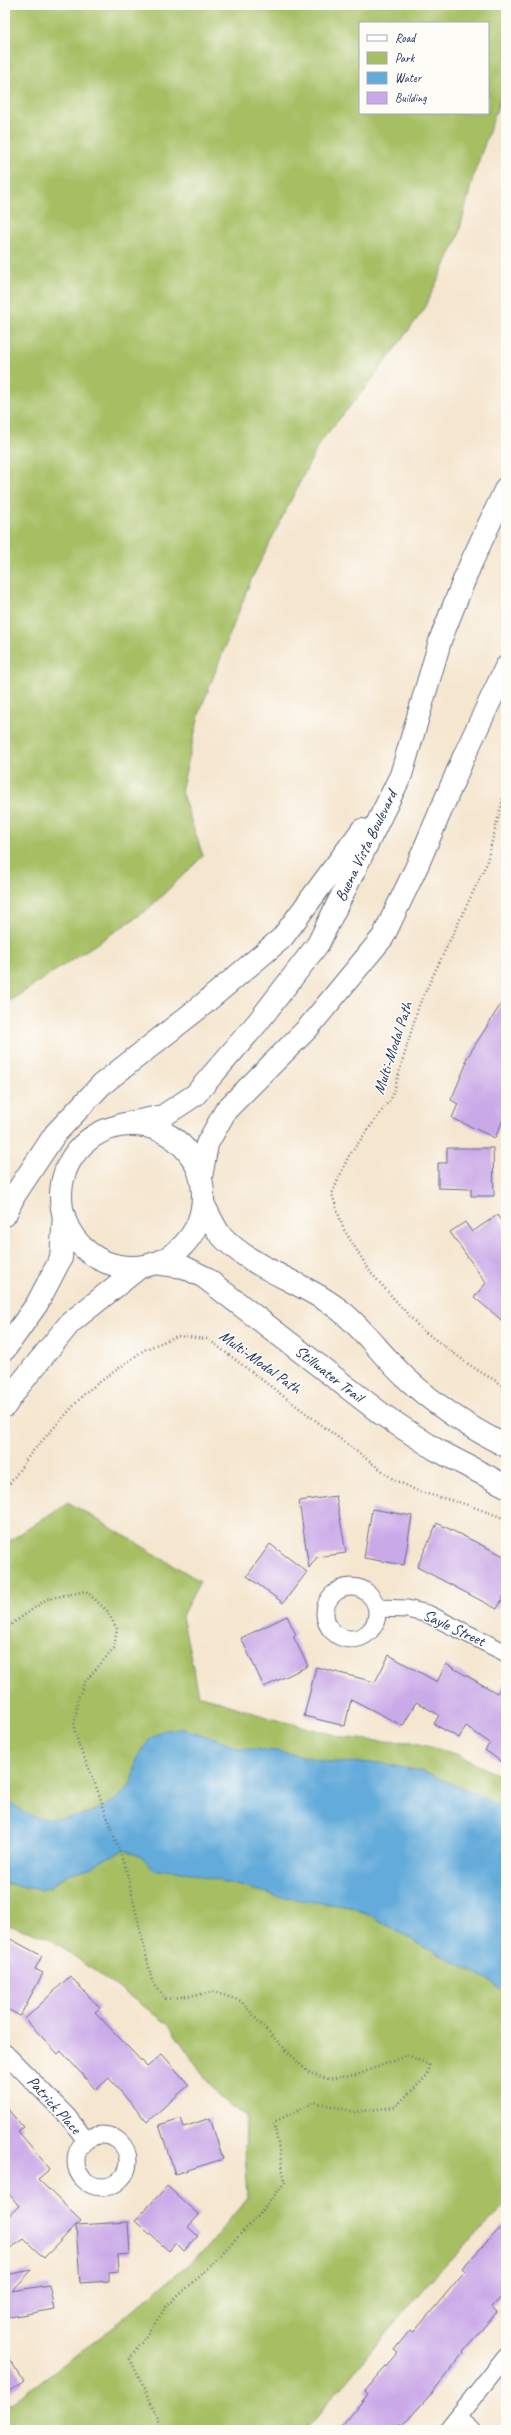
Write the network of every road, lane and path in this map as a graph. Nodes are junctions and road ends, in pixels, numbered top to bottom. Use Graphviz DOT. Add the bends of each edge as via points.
graph roads {
  1 [pos="506,488"];
  2 [pos="506,667"];
  3 [pos="401,775"];
  4 [pos="506,787"];
  5 [pos="120,1125"];
  6 [pos="200,1178"];
  7 [pos="203,1204"];
  8 [pos="64,1214"];
  9 [pos="5,1215"];
  10 [pos="148,1265"];
  11 [pos="5,1349"];
  12 [pos="506,1387"];
  13 [pos="5,1406"];
  14 [pos="506,1446"];
  15 [pos="506,1486"];
  16 [pos="5,1490"];
  17 [pos="506,1519"];
  18 [pos="377,1608"];
  19 [pos="5,1629"];
  20 [pos="506,1653"];
  21 [pos="5,2053"];
  22 [pos="86,2140"];
  23 [pos="506,2356"];
  24 [pos="452,2424"];
  25 [pos="160,2430"];
  26 [pos="471,2430"];
  1 -- 3 [label="main road, Buena Vista Boulevard" via="471,563 441,638"];
  2 -- 6 [label="main road, Buena Vista Boulevard" via="382,938 308,1028 226,1110 207,1144"];
  3 -- 5 [label="main road, Buena Vista Boulevard" via="318,944 258,1022 195,1095 163,1116"];
  3 -- 9 [label="main road" via="282,938 200,1007 101,1084 55,1134 14,1196"];
  4 -- 12 [label="path, Multi-Modal Path" via="486,865 419,1005 392,1097 348,1157 332,1194 343,1228 372,1273 391,1296 421,1329 474,1368"];
  5 -- 6 [label="main road, Buena Vista Boulevard" via="141,1125 161,1131 179,1142 192,1158"];
  5 -- 8 [label="main road, Buena Vista Boulevard" via="99,1132 82,1145 68,1162 62,1183 61,1205"];
  6 -- 7 [label="main road, Buena Vista Boulevard"];
  7 -- 10 [label="main road, Buena Vista Boulevard" via="197,1225 185,1243 169,1256"];
  7 -- 14 [label="main road" via="218,1232 234,1248 252,1261 302,1285 341,1311 406,1378 457,1418"];
  8 -- 10 [label="main road, Buena Vista Boulevard" via="67,1226 80,1244 97,1258 118,1266"];
  8 -- 11 [label="main road, Buena Vista Boulevard" via="60,1258 36,1304"];
  10 -- 13 [label="main road, Buena Vista Boulevard" via="70,1323"];
  10 -- 15 [label="main road, Stillwater Trail" via="184,1267 204,1277 383,1415 435,1449"];
  16 -- 17 [label="path, Multi-Modal Path" via="32,1452 86,1392 144,1350 177,1336 208,1339 393,1479 420,1492 465,1504"];
  18 -- 20 [label="street, Sayle Street" via="407,1609 428,1614"];
  19 -- 25 [label="path" via="47,1599 86,1591 107,1611 117,1629 114,1648 85,1682 78,1698 74,1727 126,1869 152,1981 166,1999 214,1992 241,2001 308,2072 327,2079 357,2075 408,2055 429,2065 427,2076 395,2107 354,2112 315,2102 274,2122 285,2182 258,2216 166,2307 130,2359 159,2420"];
  21 -- 22 [label="street, Patrick Place" via="67,2116"];
  23 -- 24 [label="street"];
  24 -- 26 [label="street"];
}
